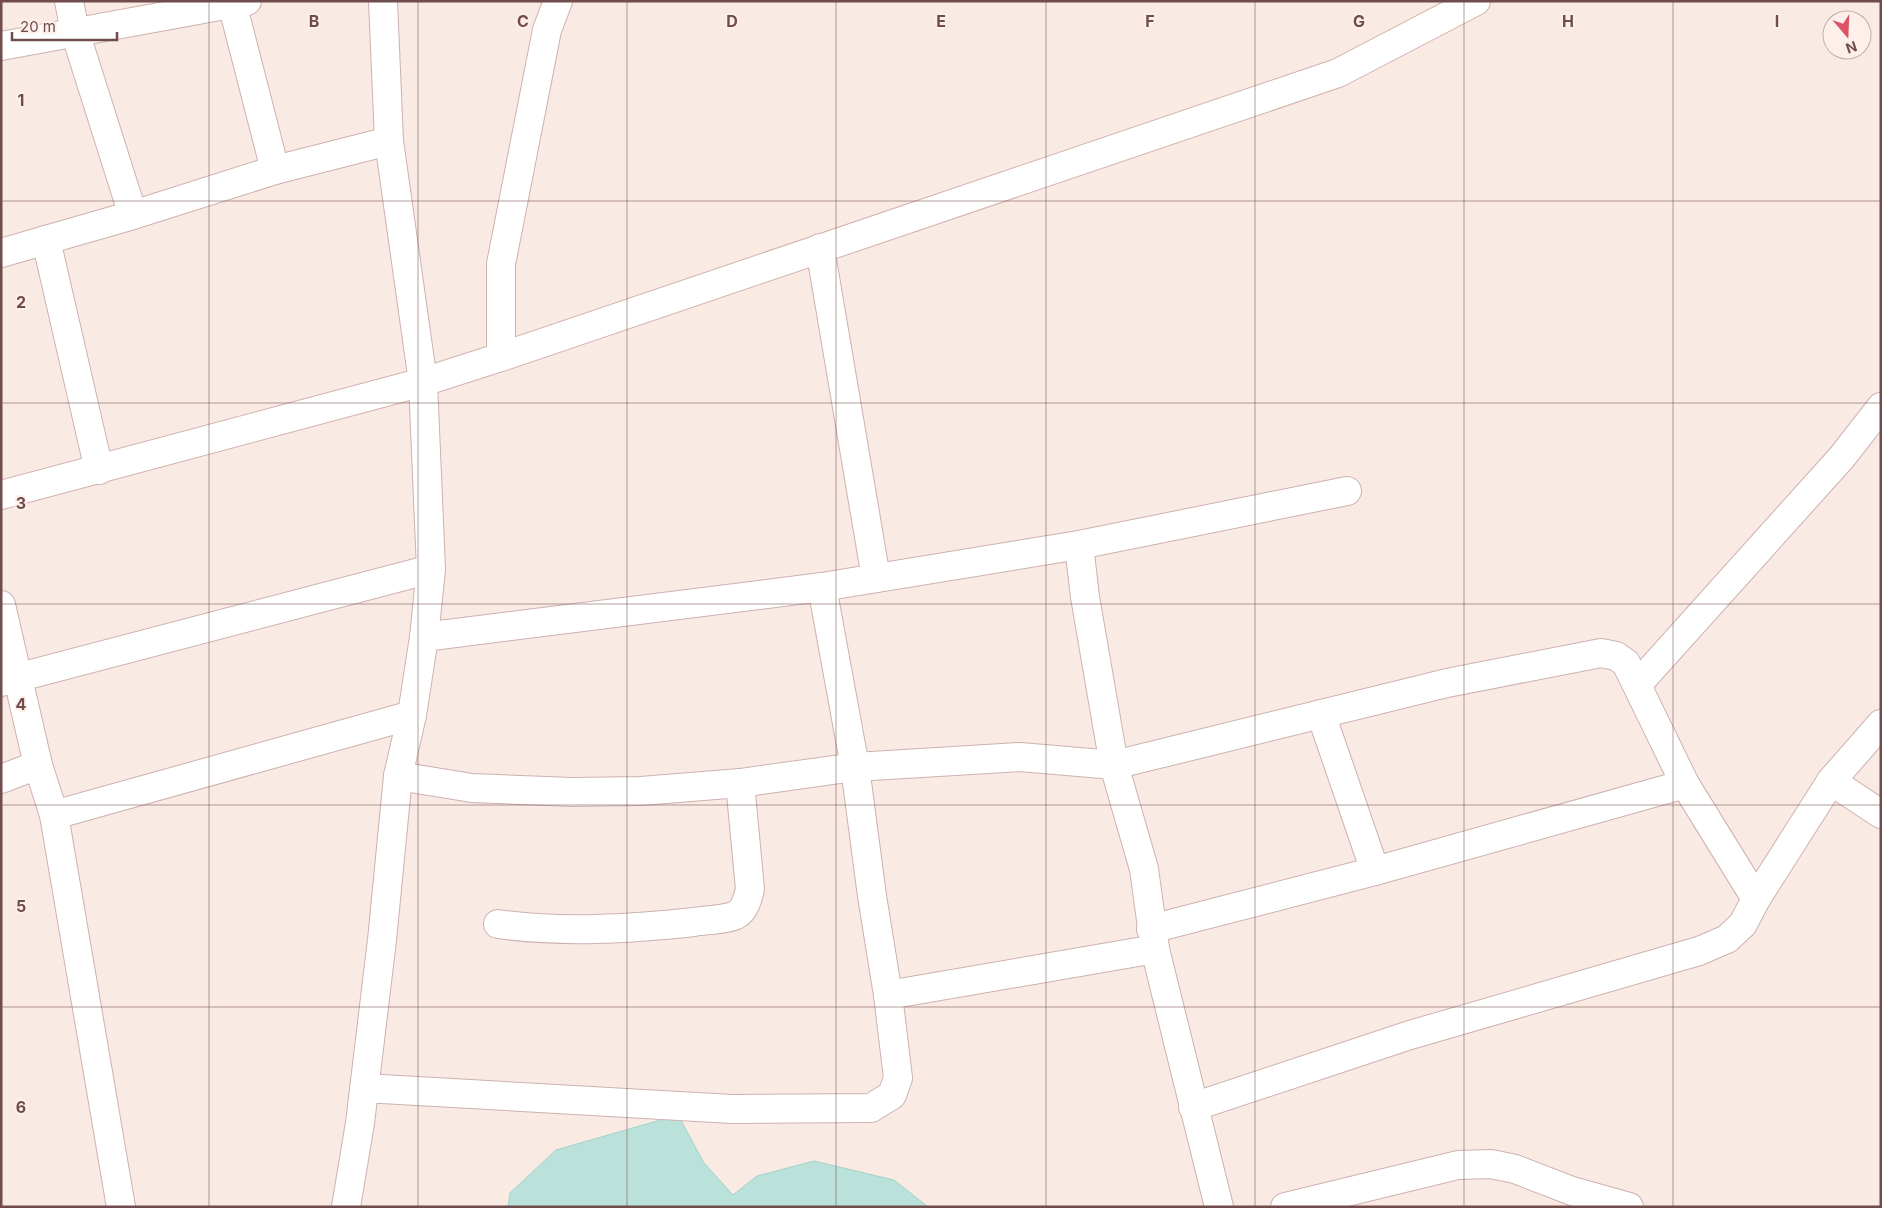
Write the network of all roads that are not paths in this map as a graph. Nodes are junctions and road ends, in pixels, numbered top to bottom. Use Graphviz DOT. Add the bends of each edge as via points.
graph roads {
  1 [pos="68,1"];
  2 [pos="383,1"];
  3 [pos="558,1"];
  4 [pos="1476,1"];
  5 [pos="239,2"];
  6 [pos="75,32"];
  7 [pos="1,46"];
  8 [pos="389,141"];
  9 [pos="275,170"];
  10 [pos="132,215"];
  11 [pos="46,240"];
  12 [pos="820,248"];
  13 [pos="1,253"];
  14 [pos="500,357"];
  15 [pos="423,382"];
  16 [pos="1881,407"];
  17 [pos="99,470"];
  18 [pos="1347,491"];
  19 [pos="1,495"];
  20 [pos="1079,545"];
  21 [pos="430,569"];
  22 [pos="876,578"];
  23 [pos="822,587"];
  24 [pos="1,605"];
  25 [pos="424,637"];
  26 [pos="10,680"];
  27 [pos="1637,685"];
  28 [pos="1321,714"];
  29 [pos="412,715"];
  30 [pos="1881,724"];
  31 [pos="38,765"];
  32 [pos="1114,765"];
  33 [pos="855,768"];
  34 [pos="398,776"];
  35 [pos="1,779"];
  36 [pos="1831,781"];
  37 [pos="740,783"];
  38 [pos="1685,784"];
  39 [pos="1881,814"];
  40 [pos="54,816"];
  41 [pos="1375,871"];
  42 [pos="1756,899"];
  43 [pos="498,924"];
  44 [pos="1153,939"];
  45 [pos="888,995"];
  46 [pos="364,1088"];
  47 [pos="1194,1108"];
  48 [pos="121,1207"];
  49 [pos="346,1207"];
  50 [pos="1219,1207"];
  51 [pos="1285,1207"];
  52 [pos="1629,1207"];
  1 -- 6 [label="street"];
  2 -- 8 [label="street"];
  3 -- 14 [label="street" via="547,30 501,264"];
  4 -- 12 [label="street" via="1338,73"];
  5 -- 6 [label="street"];
  5 -- 9 [label="street"];
  6 -- 7 [label="street"];
  6 -- 10 [label="street"];
  8 -- 9 [label="street"];
  8 -- 15 [label="street"];
  9 -- 10 [label="street"];
  10 -- 11 [label="street"];
  11 -- 13 [label="street"];
  11 -- 17 [label="street"];
  12 -- 14 [label="street"];
  12 -- 22 [label="street"];
  14 -- 15 [label="street"];
  15 -- 17 [label="street"];
  15 -- 21 [label="street"];
  16 -- 27 [label="street" via="1842,457"];
  17 -- 19 [label="street"];
  18 -- 20 [label="street"];
  20 -- 22 [label="street"];
  20 -- 32 [label="street"];
  21 -- 25 [label="street"];
  21 -- 26 [label="street"];
  22 -- 23 [label="street"];
  23 -- 25 [label="street"];
  23 -- 33 [label="street"];
  24 -- 26 [label="street"];
  25 -- 29 [label="street"];
  26 -- 31 [label="street"];
  27 -- 28 [label="street" via="1626,663 1616,656 1601,653 1447,683"];
  27 -- 38 [label="street"];
  28 -- 32 [label="street"];
  28 -- 41 [label="street"];
  29 -- 34 [label="street"];
  29 -- 40 [label="street"];
  30 -- 36 [label="street"];
  31 -- 35 [label="street"];
  31 -- 40 [label="street"];
  32 -- 33 [label="street" via="1020,757"];
  32 -- 44 [label="street" via="1144,869"];
  33 -- 37 [label="street"];
  33 -- 45 [label="street"];
  34 -- 37 [label="street" via="472,788 572,792 641,791"];
  34 -- 46 [label="street"];
  36 -- 39 [label="street"];
  36 -- 42 [label="street"];
  37 -- 43 [label="street" via="750,889 747,902 736,915 632,929 530,929"];
  38 -- 41 [label="street"];
  38 -- 42 [label="street"];
  40 -- 48 [label="street"];
  41 -- 44 [label="street"];
  42 -- 47 [label="street" via="1743,924 1727,939 1699,951 1410,1036"];
  44 -- 45 [label="street"];
  44 -- 47 [label="street"];
  45 -- 46 [label="street" via="898,1078 892,1095 871,1108 732,1109"];
  46 -- 49 [label="street"];
  47 -- 50 [label="street"];
  51 -- 52 [label="street" via="1458,1165 1491,1164 1515,1169 1572,1192"];
}
